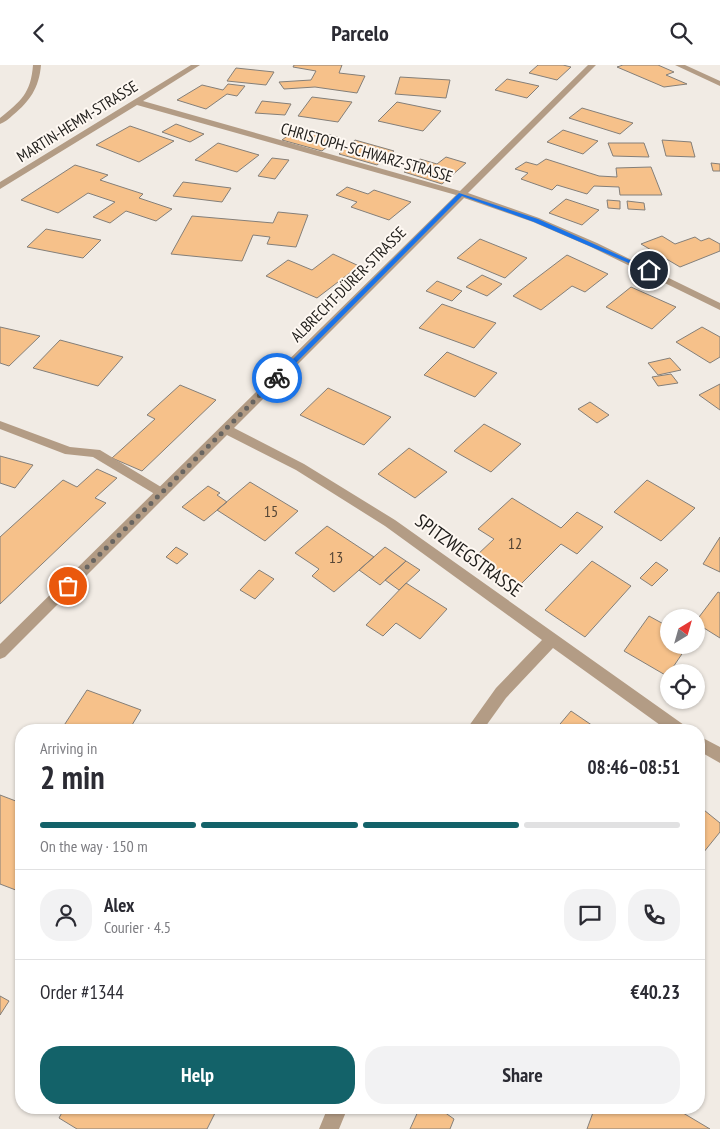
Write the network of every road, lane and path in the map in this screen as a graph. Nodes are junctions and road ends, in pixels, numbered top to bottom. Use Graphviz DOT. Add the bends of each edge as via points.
graph roads {
  1 [pos="37,65"];
  2 [pos="196,65"];
  3 [pos="592,65"];
  4 [pos="679,65"];
  5 [pos="720,84"];
  6 [pos="137,101"];
  7 [pos="0,122"];
  8 [pos="0,186"];
  9 [pos="461,194"];
  10 [pos="720,307"];
  11 [pos="0,425"];
  12 [pos="226,429"];
  13 [pos="162,493"];
  14 [pos="551,640"];
  15 [pos="0,653"];
  16 [pos="478,724"];
  17 [pos="670,724"];
  18 [pos="705,747"];
  19 [pos="720,756"];
  20 [pos="335,1114"];
  21 [pos="329,1129"];
  1 -- 7 [label="street" via="32,95"];
  2 -- 6 [label="street, MARTIN-HEMM-STRASSE"];
  3 -- 9 [label="street, ALBRECHT-DÜRER-STRASSE"];
  4 -- 5 [label="street"];
  6 -- 8 [label="street, MARTIN-HEMM-STRASSE"];
  6 -- 9 [label="street, CHRISTOPH-SCHWARZ-STRASSE"];
  9 -- 10 [label="street, CHRISTOPH-SCHWARZ-STRASSE" via="536,220 594,245"];
  9 -- 12 [label="street, ALBRECHT-DÜRER-STRASSE"];
  11 -- 13 [label="street" via="69,451 96,453"];
  12 -- 13 [label="street, ALBRECHT-DÜRER-STRASSE"];
  12 -- 14 [label="street, SPITZWEGSTRASSE" via="300,467 390,523"];
  13 -- 15 [label="street, ALBRECHT-DÜRER-STRASSE"];
  14 -- 16 [label="street" via="501,693"];
  14 -- 17 [label="street, SPITZWEGSTRASSE"];
  18 -- 19 [label="street"];
  20 -- 21 [label="street"];
}
